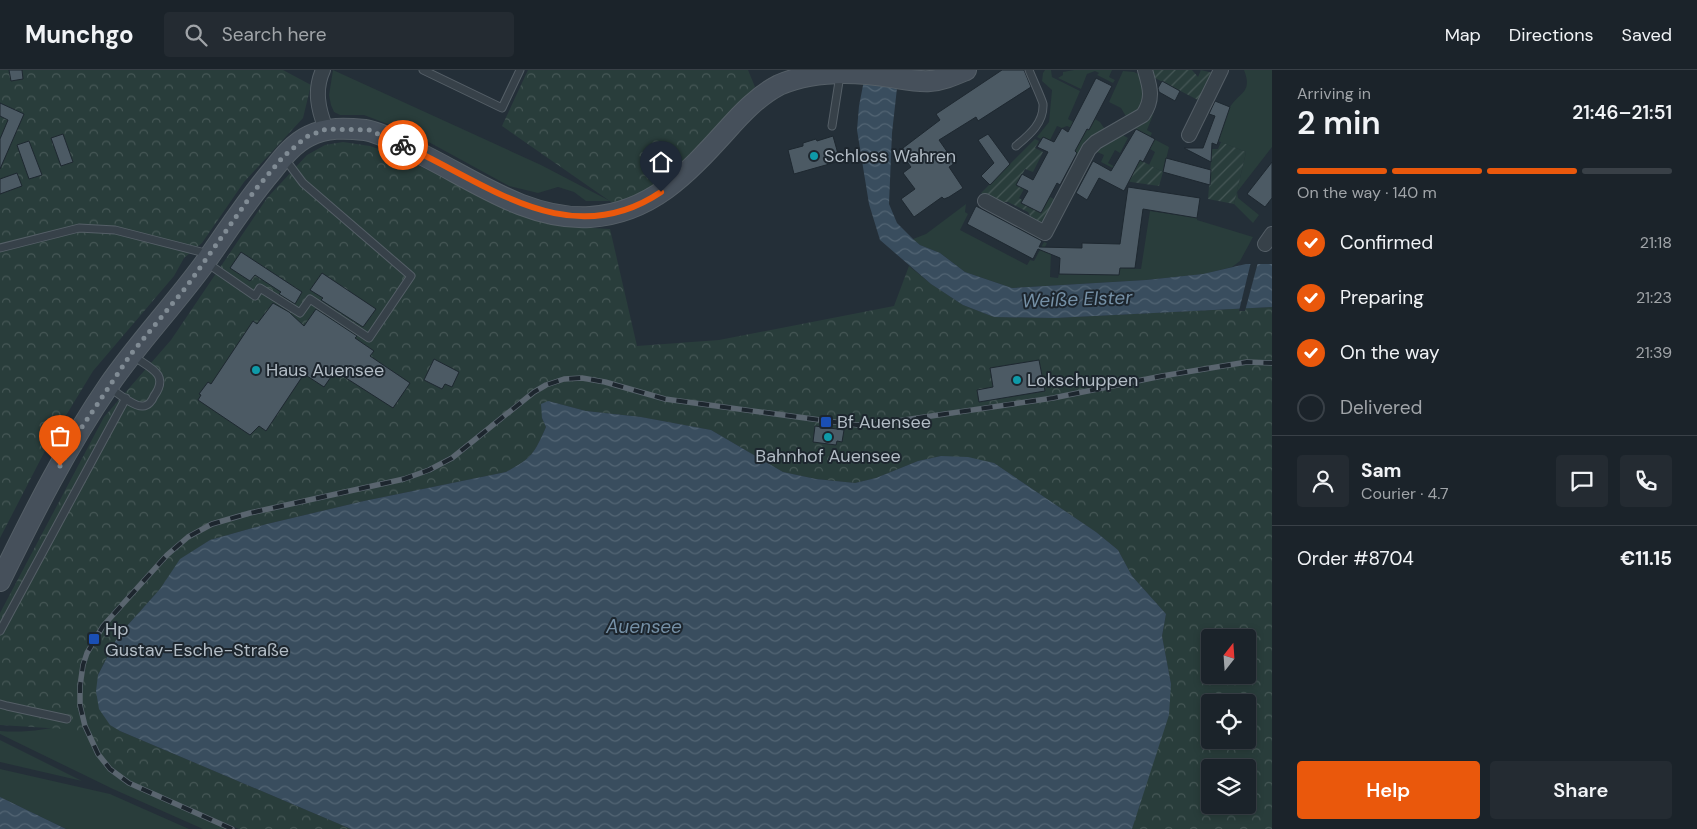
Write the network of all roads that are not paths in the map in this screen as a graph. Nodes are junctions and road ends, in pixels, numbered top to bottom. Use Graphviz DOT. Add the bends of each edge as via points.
graph roads {
  1 [pos="323,70"];
  2 [pos="423,70"];
  3 [pos="520,70"];
  4 [pos="966,70"];
  5 [pos="1029,70"];
  6 [pos="1144,70"];
  7 [pos="1221,70"];
  8 [pos="847,71"];
  9 [pos="832,126"];
  10 [pos="326,129"];
  11 [pos="1189,135"];
  12 [pos="1016,146"];
  13 [pos="283,157"];
  14 [pos="985,202"];
  15 [pos="0,248"];
  16 [pos="208,258"];
  17 [pos="131,354"];
  18 [pos="108,386"];
  19 [pos="126,398"];
  20 [pos="0,580"];
  21 [pos="0,631"];
  22 [pos="0,704"];
  23 [pos="67,718"];
  1 -- 10 [label="street" via="319,80 318,108"];
  2 -- 3 [label="lane" via="502,108"];
  4 -- 8 [label="main road" via="942,80 919,82"];
  5 -- 12 [label="lane" via="1043,103 1040,122"];
  6 -- 14 [label="street" via="1151,97 1148,107 1143,115 1089,149 1045,233"];
  7 -- 11 [label="street"];
  8 -- 9 [label="lane"];
  8 -- 10 [label="main road" via="815,73 778,85 746,109 672,186 636,206 609,215 586,217 548,213 508,199 369,130"];
  10 -- 13 [label="main road" via="306,137"];
  13 -- 16 [label="main road" via="255,190"];
  13 -- 16 [label="lane" via="303,183 411,276 369,338 310,299 300,314 260,288 255,296"];
  15 -- 16 [label="lane" via="79,228 115,230"];
  16 -- 17 [label="main road"];
  17 -- 18 [label="main road"];
  17 -- 19 [label="lane" via="161,380 149,404 138,405"];
  18 -- 19 [label="lane"];
  18 -- 20 [label="main road" via="50,483"];
  19 -- 21 [label="lane"];
  22 -- 23 [label="lane"];
}
